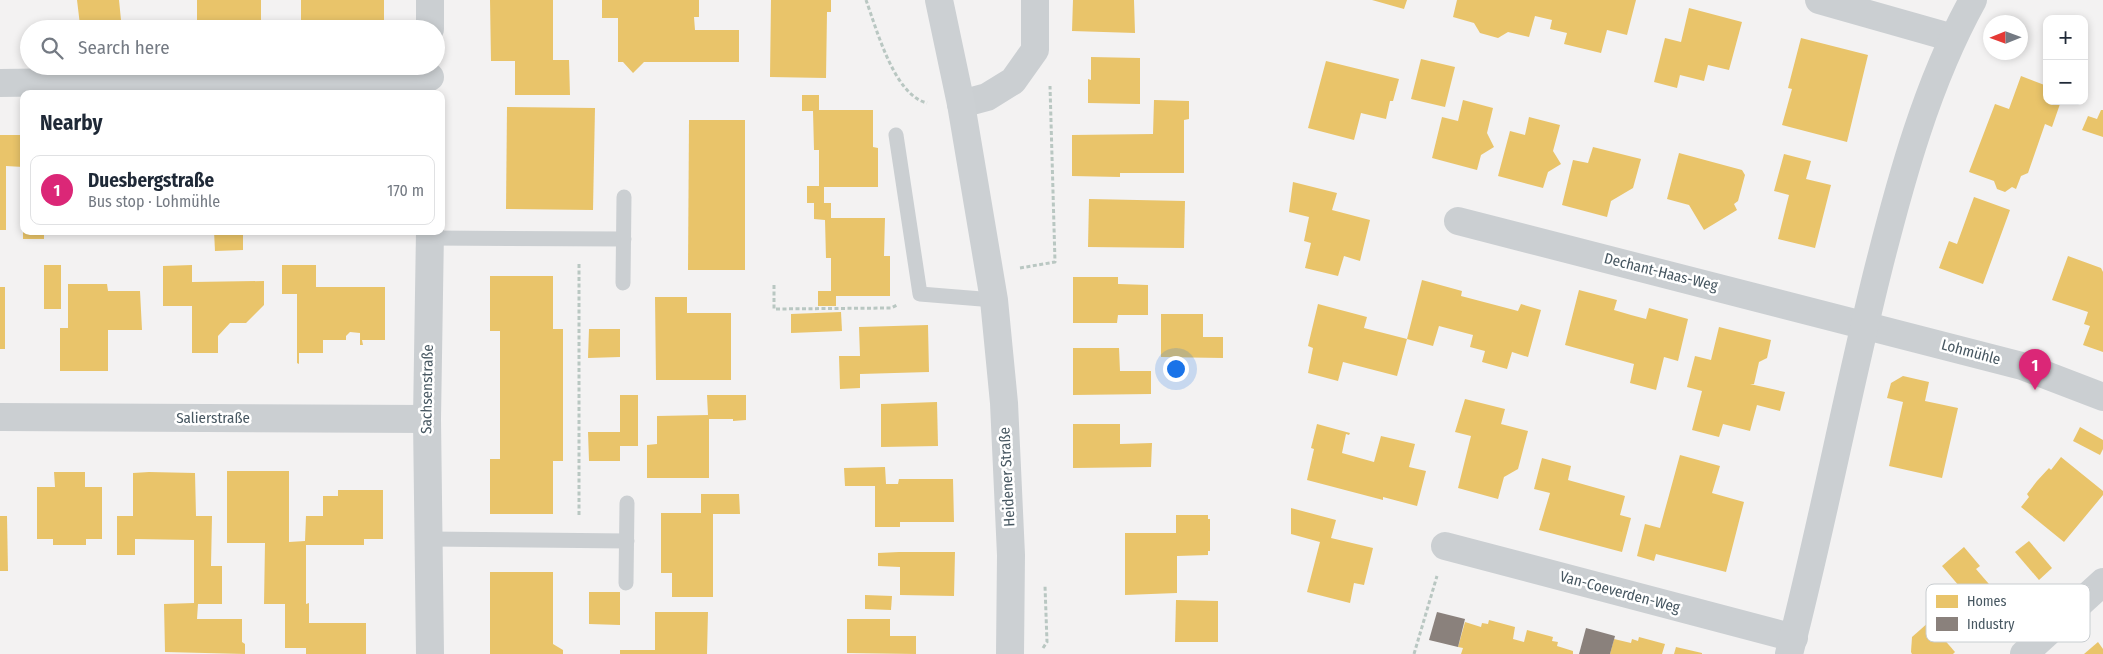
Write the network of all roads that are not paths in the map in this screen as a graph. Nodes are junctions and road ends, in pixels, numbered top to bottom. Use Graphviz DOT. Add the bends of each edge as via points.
graph roads {
  1 [pos="430,0"];
  2 [pos="939,0"];
  3 [pos="1035,0"];
  4 [pos="1819,0"];
  5 [pos="1973,0"];
  6 [pos="430,20"];
  7 [pos="1952,38"];
  8 [pos="430,79"];
  9 [pos="0,83"];
  10 [pos="961,104"];
  11 [pos="896,134"];
  12 [pos="624,197"];
  13 [pos="1458,221"];
  14 [pos="430,235"];
  15 [pos="624,239"];
  16 [pos="623,283"];
  17 [pos="994,300"];
  18 [pos="1865,324"];
  19 [pos="2103,397"];
  20 [pos="0,417"];
  21 [pos="427,419"];
  22 [pos="627,503"];
  23 [pos="429,539"];
  24 [pos="627,541"];
  25 [pos="1445,546"];
  26 [pos="2103,582"];
  27 [pos="626,583"];
  28 [pos="2090,594"];
  29 [pos="2037,642"];
  30 [pos="1792,646"];
  31 [pos="430,654"];
  32 [pos="1010,654"];
  33 [pos="2024,654"];
  1 -- 6 [label="street"];
  2 -- 10 [label="main road, Heidener Straße"];
  3 -- 10 [label="street" via="1035,50 1013,81 986,97"];
  4 -- 7 [label="street"];
  5 -- 7 [label="street"];
  7 -- 18 [label="street" via="1901,180"];
  8 -- 9 [label="street"];
  10 -- 17 [label="main road, Heidener Straße"];
  11 -- 17 [label="lane" via="920,294"];
  12 -- 15 [label="lane"];
  13 -- 18 [label="street, Dechant-Haas-Weg"];
  14 -- 15 [label="lane, Sachsenstraße"];
  14 -- 21 [label="street, Sachsenstraße"];
  15 -- 16 [label="lane"];
  17 -- 32 [label="main road, Heidener Straße" via="1004,403 1011,555"];
  18 -- 19 [label="street, Lohmühle" via="2022,366"];
  18 -- 30 [label="street"];
  20 -- 21 [label="street, Salierstraße"];
  21 -- 23 [label="street, Sachsenstraße"];
  22 -- 24 [label="lane"];
  23 -- 24 [label="lane"];
  23 -- 31 [label="street, Sachsenstraße"];
  24 -- 27 [label="lane"];
  25 -- 30 [label="street, Van-Coeverden-Weg"];
  26 -- 28 [label="street"];
  29 -- 33 [label="street"];
}
